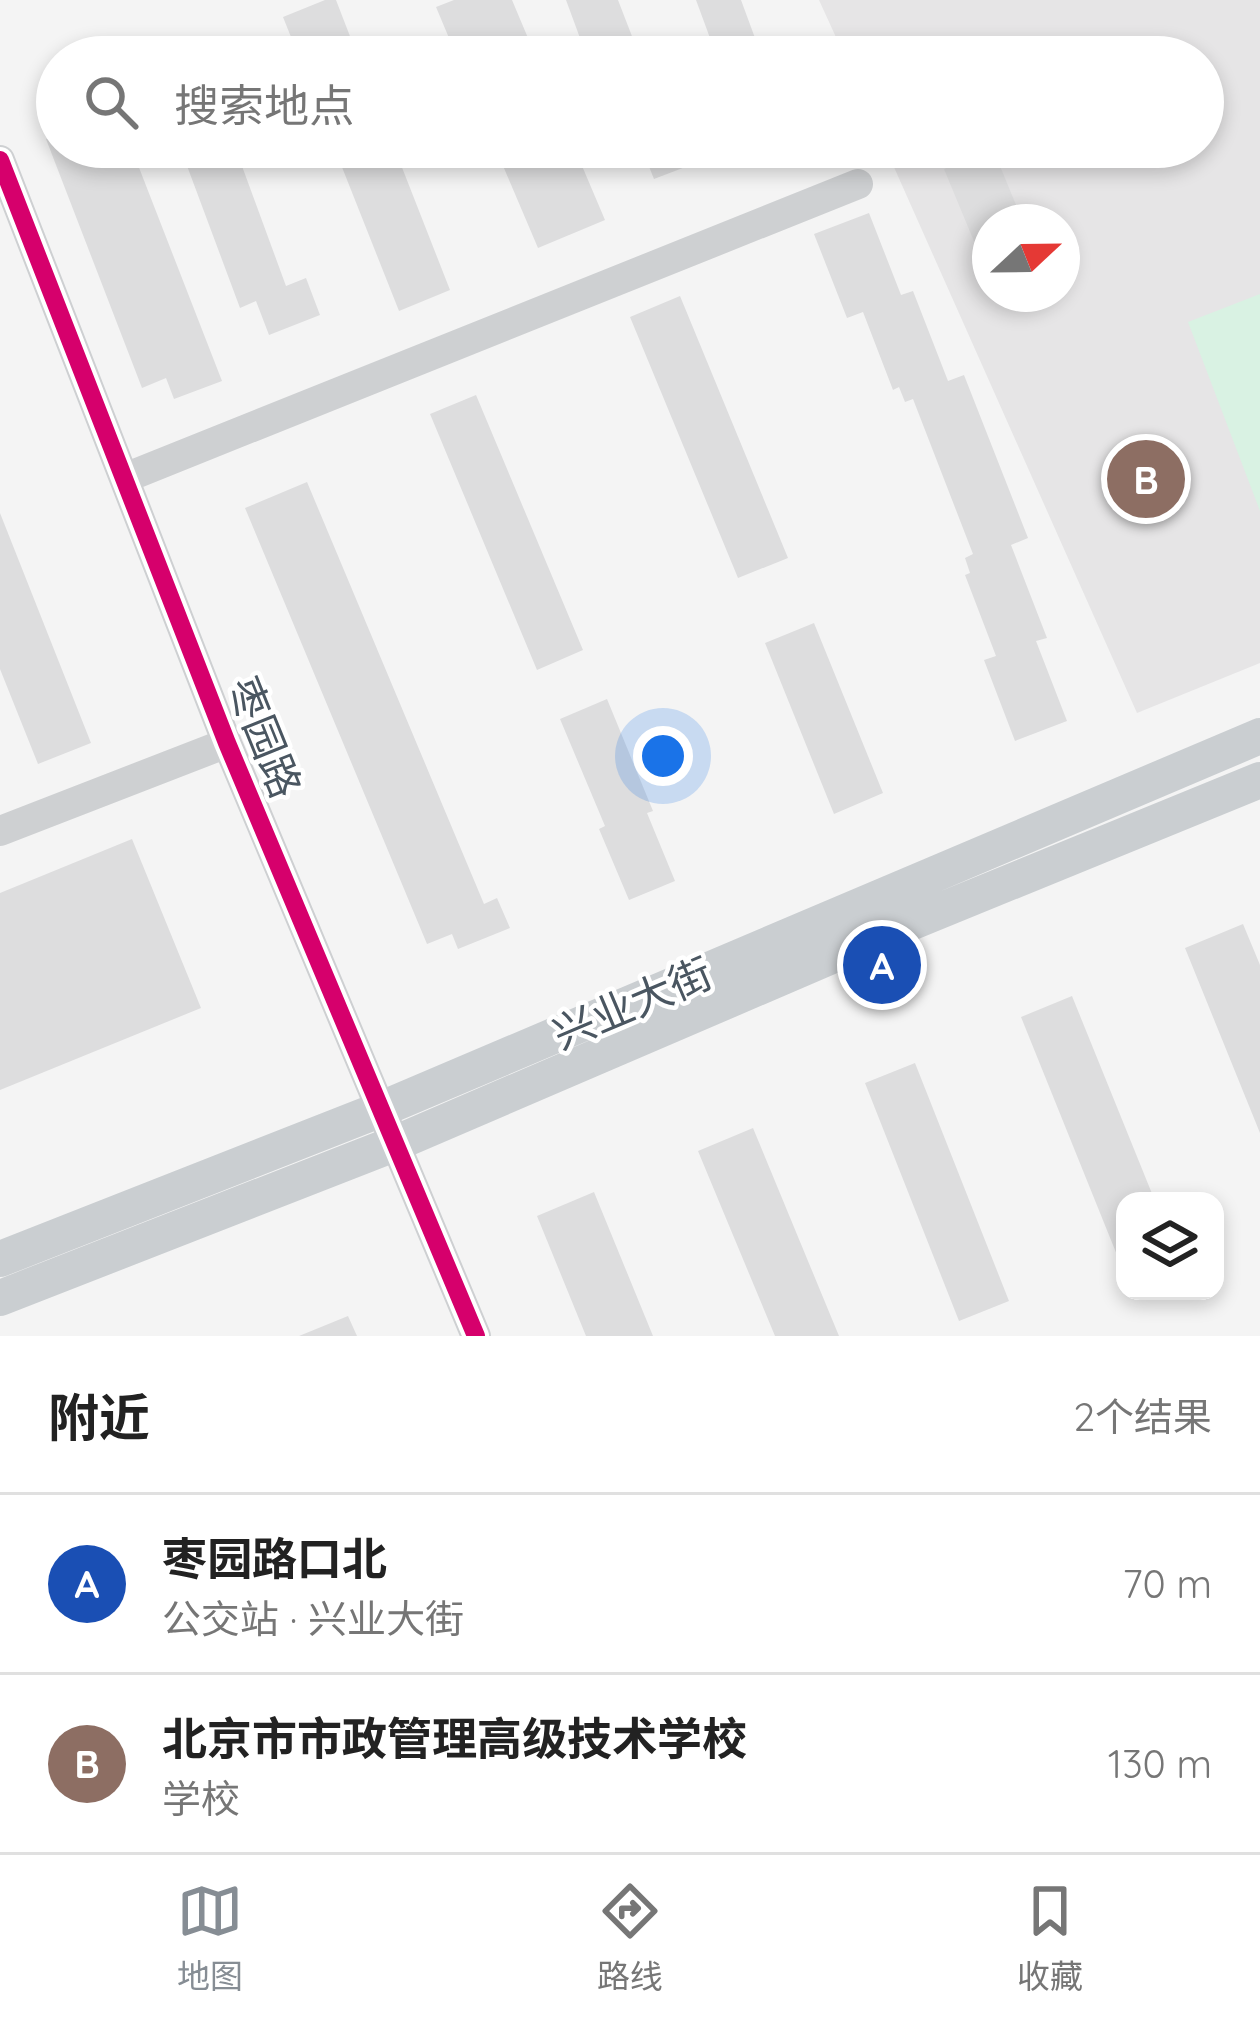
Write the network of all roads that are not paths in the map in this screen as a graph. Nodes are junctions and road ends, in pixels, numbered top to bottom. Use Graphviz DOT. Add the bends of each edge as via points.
graph roads {
  1 [pos="0,160"];
  2 [pos="858,184"];
  3 [pos="125,478"];
  4 [pos="1260,736"];
  5 [pos="227,743"];
  6 [pos="1260,780"];
  7 [pos="0,831"];
  8 [pos="387,1127"];
  9 [pos="0,1258"];
  10 [pos="0,1298"];
  11 [pos="476,1336"];
  1 -- 3 [label="street, 枣园路"];
  2 -- 3 [label="street"];
  3 -- 5 [label="street, 枣园路"];
  4 -- 8 [label="main road, 兴业大街"];
  5 -- 7 [label="street"];
  5 -- 8 [label="street, 枣园路"];
  6 -- 8 [label="main road, 兴业大街"];
  8 -- 9 [label="main road, 兴业大街"];
  8 -- 10 [label="main road, 兴业大街"];
  8 -- 11 [label="street, 枣园路"];
}
